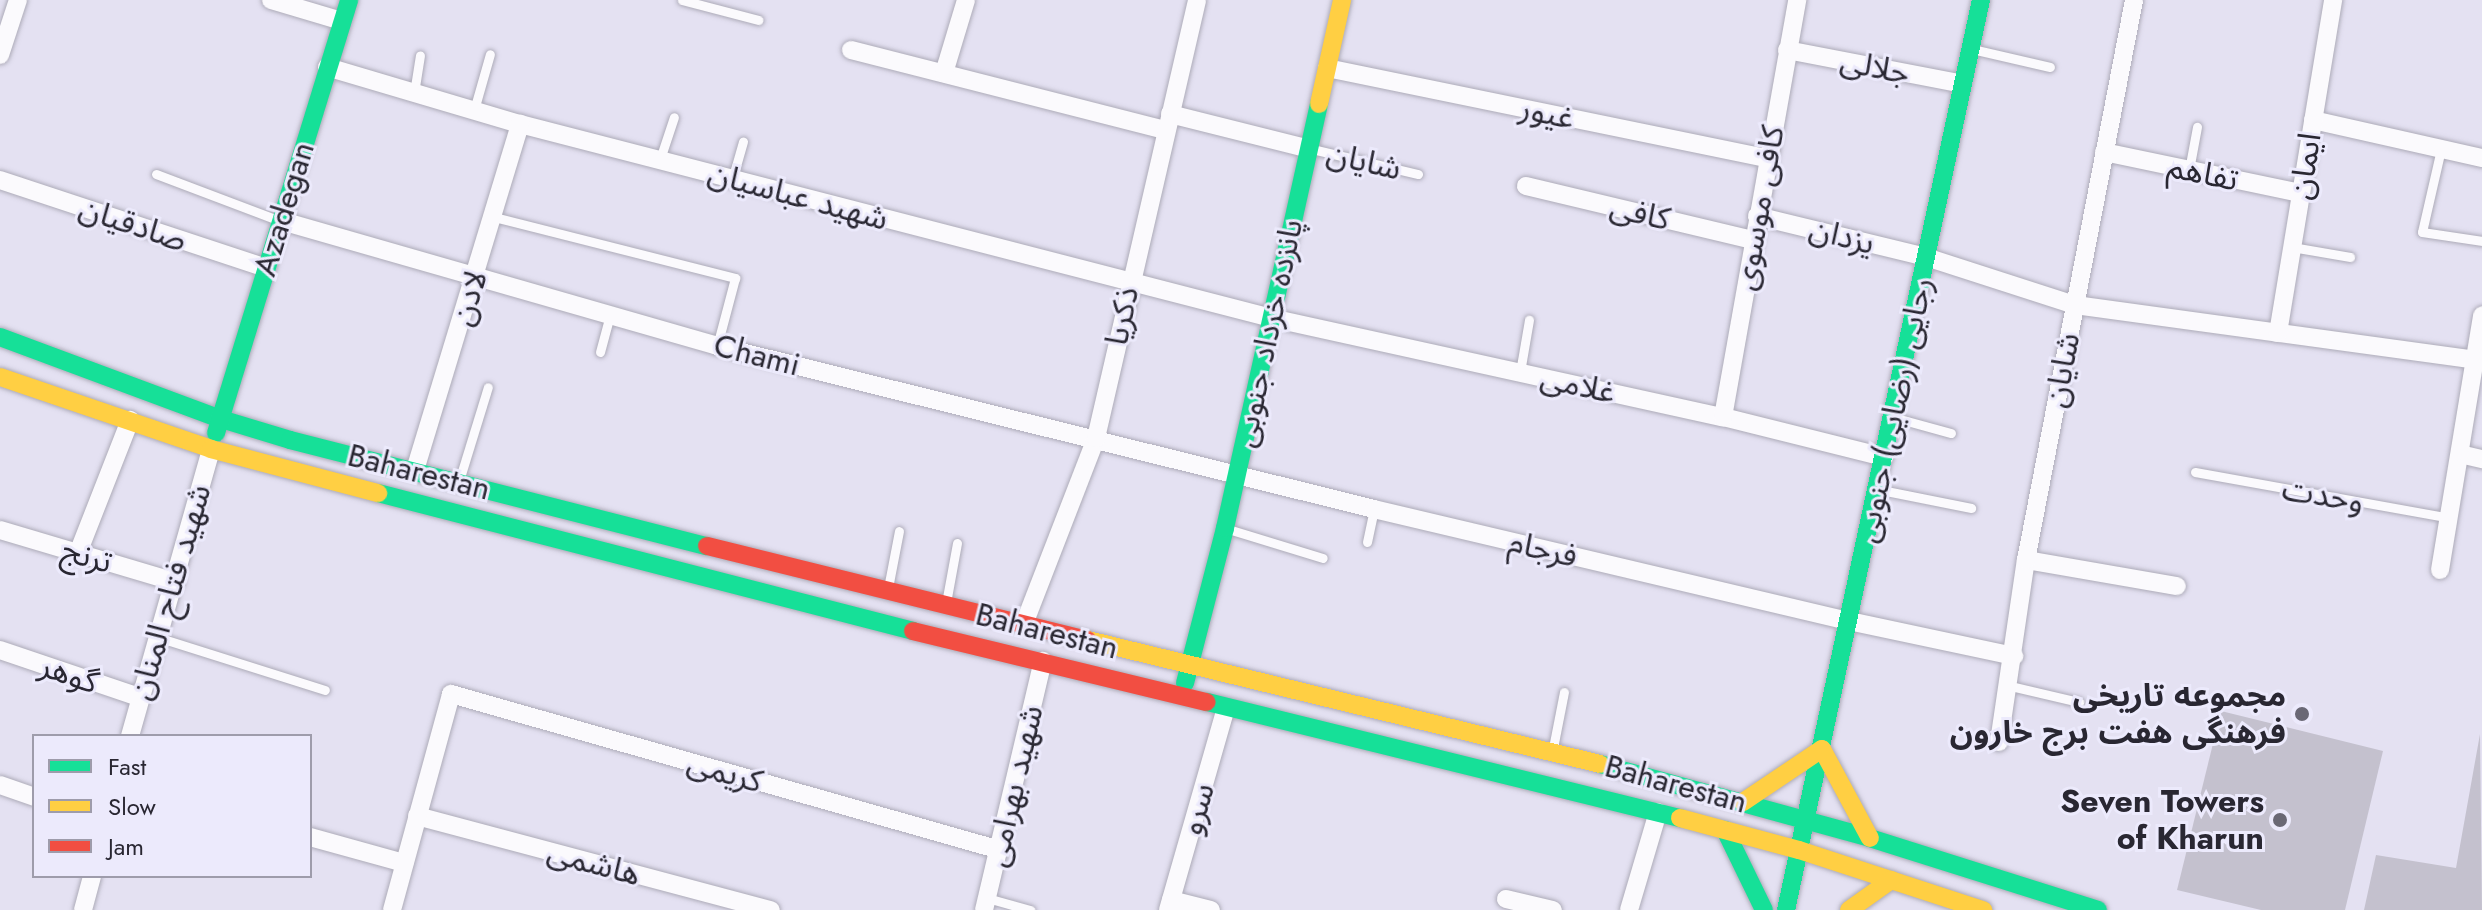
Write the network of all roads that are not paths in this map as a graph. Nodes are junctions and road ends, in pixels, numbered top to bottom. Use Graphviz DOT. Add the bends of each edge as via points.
graph roads {
  1 [pos="18,0"];
  2 [pos="271,0"];
  3 [pos="349,0"];
  4 [pos="682,0"];
  5 [pos="966,0"];
  6 [pos="1197,0"];
  7 [pos="1342,0"];
  8 [pos="1797,0"];
  9 [pos="1981,0"];
  10 [pos="2134,0"];
  11 [pos="2333,0"];
  12 [pos="758,20"];
  13 [pos="342,21"];
  14 [pos="1971,48"];
  15 [pos="851,50"];
  16 [pos="1787,50"];
  17 [pos="490,54"];
  18 [pos="0,55"];
  19 [pos="420,55"];
  20 [pos="327,67"];
  21 [pos="2050,67"];
  22 [pos="1327,68"];
  23 [pos="944,73"];
  24 [pos="1963,84"];
  25 [pos="414,93"];
  26 [pos="474,110"];
  27 [pos="674,117"];
  28 [pos="2313,120"];
  29 [pos="1168,122"];
  30 [pos="520,124"];
  31 [pos="2197,127"];
  32 [pos="743,142"];
  33 [pos="1309,149"];
  34 [pos="2441,149"];
  35 [pos="2104,152"];
  36 [pos="1767,158"];
  37 [pos="2482,158"];
  38 [pos="660,159"];
  39 [pos="2189,170"];
  40 [pos="156,174"];
  41 [pos="1418,174"];
  42 [pos="0,180"];
  43 [pos="732,180"];
  44 [pos="1526,186"];
  45 [pos="2301,193"];
  46 [pos="1757,216"];
  47 [pos="494,217"];
  48 [pos="282,221"];
  49 [pos="1753,240"];
  50 [pos="2482,241"];
  51 [pos="2292,247"];
  52 [pos="1926,257"];
  53 [pos="2350,257"];
  54 [pos="266,268"];
  55 [pos="475,279"];
  56 [pos="1130,282"];
  57 [pos="2075,305"];
  58 [pos="610,315"];
  59 [pos="2482,315"];
  60 [pos="1271,318"];
  61 [pos="1529,320"];
  62 [pos="2278,333"];
  63 [pos="0,337"];
  64 [pos="717,346"];
  65 [pos="600,352"];
  66 [pos="2478,361"];
  67 [pos="1520,372"];
  68 [pos="0,377"];
  69 [pos="488,387"];
  70 [pos="1723,417"];
  71 [pos="1892,417"];
  72 [pos="221,419"];
  73 [pos="130,420"];
  74 [pos="1951,433"];
  75 [pos="1096,438"];
  76 [pos="211,449"];
  77 [pos="2460,454"];
  78 [pos="1884,457"];
  79 [pos="2482,459"];
  80 [pos="415,470"];
  81 [pos="2195,472"];
  82 [pos="1237,473"];
  83 [pos="459,481"];
  84 [pos="1877,489"];
  85 [pos="1971,508"];
  86 [pos="1374,509"];
  87 [pos="2450,518"];
  88 [pos="1225,528"];
  89 [pos="0,530"];
  90 [pos="899,531"];
  91 [pos="1367,542"];
  92 [pos="957,543"];
  93 [pos="78,553"];
  94 [pos="1323,558"];
  95 [pos="2026,560"];
  96 [pos="2440,570"];
  97 [pos="175,582"];
  98 [pos="2177,586"];
  99 [pos="887,591"];
  100 [pos="945,606"];
  101 [pos="1849,621"];
  102 [pos="1024,624"];
  103 [pos="157,637"];
  104 [pos="0,650"];
  105 [pos="2014,656"];
  106 [pos="1043,661"];
  107 [pos="1189,666"];
  108 [pos="2010,686"];
  109 [pos="325,690"];
  110 [pos="1564,692"];
  111 [pos="139,697"];
  112 [pos="1182,697"];
  113 [pos="2079,702"];
  114 [pos="1226,708"];
  115 [pos="130,734"];
  116 [pos="1999,742"];
  117 [pos="1822,749"];
  118 [pos="1552,751"];
  119 [pos="0,785"];
  120 [pos="1679,785"];
  121 [pos="32,796"];
  122 [pos="1743,802"];
  123 [pos="1664,814"];
  124 [pos="417,816"];
  125 [pos="1807,820"];
  126 [pos="1725,830"];
  127 [pos="312,838"];
  128 [pos="1870,838"];
  129 [pos="1000,850"];
  130 [pos="1799,850"];
  131 [pos="404,863"];
  132 [pos="1960,864"];
  133 [pos="91,878"];
  134 [pos="1891,880"];
  135 [pos="1506,899"];
  136 [pos="1950,899"];
  137 [pos="985,904"];
  138 [pos="1169,905"];
  139 [pos="83,910"];
  140 [pos="392,910"];
  141 [pos="771,910"];
  142 [pos="1030,910"];
  143 [pos="1211,910"];
  144 [pos="1553,910"];
  145 [pos="1629,910"];
  146 [pos="1764,910"];
  147 [pos="1786,910"];
  148 [pos="1849,910"];
  149 [pos="1983,910"];
  150 [pos="2098,910"];
  1 -- 18 [label="street"];
  2 -- 13 [label="street"];
  3 -- 13 [label="main road, Azadegan"];
  4 -- 12 [label="lane"];
  5 -- 23 [label="street"];
  6 -- 29 [label="street, ذکریا"];
  7 -- 22 [label="main road, پانزده خرداد جنوبی"];
  8 -- 16 [label="street, کافی موسوی"];
  9 -- 14 [label="main road, رجایی (رضایی) جنوبی"];
  10 -- 35 [label="street, شایان"];
  11 -- 28 [label="street, ایمان"];
  13 -- 20 [label="main road, Azadegan"];
  14 -- 21 [label="lane"];
  14 -- 24 [label="main road, رجایی (رضایی) جنوبی"];
  15 -- 23 [label="street"];
  16 -- 24 [label="street, جلالی"];
  16 -- 36 [label="street, کافی موسوی"];
  17 -- 26 [label="lane"];
  19 -- 25 [label="lane"];
  20 -- 25 [label="street, شهید عباسیان"];
  20 -- 48 [label="main road, Azadegan"];
  22 -- 33 [label="main road, پانزده خرداد جنوبی"];
  22 -- 36 [label="street, غیور"];
  23 -- 29 [label="street"];
  24 -- 52 [label="main road, رجایی (رضایی) جنوبی"];
  25 -- 26 [label="street, شهید عباسیان"];
  26 -- 30 [label="street, شهید عباسیان"];
  27 -- 38 [label="lane"];
  28 -- 34 [label="street"];
  28 -- 45 [label="street, ایمان"];
  29 -- 33 [label="street"];
  29 -- 56 [label="street, ذکریا"];
  30 -- 38 [label="street, شهید عباسیان"];
  30 -- 47 [label="street, لادن"];
  31 -- 39 [label="lane"];
  32 -- 43 [label="lane"];
  33 -- 41 [label="lane, شایان"];
  33 -- 60 [label="main road, پانزده خرداد جنوبی"];
  34 -- 37 [label="street"];
  34 -- 50 [label="lane" via="2422,232"];
  35 -- 39 [label="street, تفاهم"];
  35 -- 57 [label="street, شایان"];
  36 -- 46 [label="street, کافی موسوی"];
  38 -- 43 [label="street, شهید عباسیان"];
  39 -- 45 [label="street, تفاهم"];
  40 -- 48 [label="lane"];
  42 -- 54 [label="street, صادقیان"];
  43 -- 56 [label="street, شهید عباسیان"];
  44 -- 49 [label="street, کافی"];
  45 -- 51 [label="street, ایمان"];
  46 -- 49 [label="street, کافی موسوی"];
  46 -- 52 [label="street, یزدان"];
  47 -- 55 [label="street, لادن"];
  47 -- 64 [label="lane" via="735,278"];
  48 -- 54 [label="main road, Azadegan"];
  48 -- 55 [label="street, Chami"];
  49 -- 70 [label="street, کافی موسوی"];
  51 -- 53 [label="lane"];
  51 -- 62 [label="street, ایمان"];
  52 -- 57 [label="street, یزدان"];
  52 -- 71 [label="main road, رجایی (رضایی) جنوبی"];
  54 -- 72 [label="main road, Azadegan"];
  55 -- 58 [label="street, Chami"];
  55 -- 80 [label="street, لادن"];
  56 -- 60 [label="street, شهید عباسیان"];
  56 -- 75 [label="street, ذکریا"];
  57 -- 62 [label="street, یزدان"];
  57 -- 95 [label="street, شایان"];
  58 -- 64 [label="street, Chami"];
  58 -- 65 [label="lane"];
  59 -- 66 [label="street"];
  60 -- 67 [label="street, غلامی"];
  60 -- 82 [label="main road, پانزده خرداد جنوبی"];
  61 -- 67 [label="lane"];
  62 -- 66 [label="street, یزدان"];
  63 -- 72 [label="main road, Baharestan"];
  64 -- 75 [label="street, Chami"];
  66 -- 77 [label="street"];
  67 -- 70 [label="street, غلامی"];
  68 -- 73 [label="main road, Baharestan"];
  69 -- 83 [label="lane"];
  70 -- 78 [label="street, غلامی"];
  71 -- 74 [label="lane"];
  71 -- 78 [label="main road, رجایی (رضایی) جنوبی"];
  72 -- 76 [label="main road, Azadegan"];
  72 -- 80 [label="main road, Baharestan"];
  73 -- 76 [label="main road, Baharestan"];
  73 -- 93 [label="street"];
  75 -- 82 [label="street, Chami"];
  75 -- 102 [label="street, ذکریا"];
  76 -- 97 [label="street, شهید فتاح المنان"];
  76 -- 106 [label="main road, Baharestan" via="789,601"];
  77 -- 79 [label="street"];
  77 -- 87 [label="street"];
  78 -- 84 [label="main road, رجایی (رضایی) جنوبی"];
  80 -- 83 [label="main road, Baharestan"];
  81 -- 87 [label="lane, وحدت"];
  82 -- 86 [label="street, فرجام"];
  82 -- 88 [label="main road, پانزده خرداد جنوبی"];
  83 -- 99 [label="main road, Baharestan"];
  84 -- 85 [label="lane"];
  84 -- 101 [label="main road, رجایی (رضایی) جنوبی"];
  86 -- 91 [label="lane"];
  86 -- 101 [label="street, فرجام"];
  87 -- 96 [label="street"];
  88 -- 94 [label="lane"];
  88 -- 107 [label="main road, پانزده خرداد جنوبی"];
  89 -- 93 [label="street, ترنج"];
  90 -- 99 [label="lane"];
  92 -- 100 [label="lane"];
  93 -- 97 [label="street, ترنج"];
  95 -- 98 [label="street"];
  95 -- 105 [label="street, شایان"];
  97 -- 103 [label="street, شهید فتاح المنان"];
  99 -- 100 [label="main road, Baharestan"];
  100 -- 102 [label="main road, Baharestan"];
  101 -- 105 [label="street, فرجام"];
  101 -- 117 [label="main road, رجایی (رضایی) جنوبی"];
  102 -- 107 [label="main road, Baharestan"];
  103 -- 109 [label="lane"];
  103 -- 111 [label="street, شهید فتاح المنان"];
  104 -- 111 [label="street, گوهر"];
  105 -- 108 [label="street, شایان"];
  106 -- 112 [label="main road, Baharestan"];
  106 -- 129 [label="street, شهید بهرامی"];
  107 -- 112 [label="main road, پانزده خرداد جنوبی"];
  107 -- 118 [label="main road, Baharestan"];
  108 -- 113 [label="lane"];
  108 -- 116 [label="street, شایان"];
  110 -- 118 [label="lane"];
  111 -- 115 [label="street, شهید فتاح المنان"];
  112 -- 114 [label="main road, Baharestan"];
  114 -- 123 [label="main road, Baharestan"];
  114 -- 138 [label="street, سرو"];
  117 -- 122 [label="main road"];
  117 -- 125 [label="main road, رجایی (رضایی) جنوبی"];
  117 -- 128 [label="main road"];
  118 -- 120 [label="main road, Baharestan"];
  119 -- 121 [label="street"];
  120 -- 122 [label="main road, Baharestan"];
  120 -- 123 [label="main road" via="1681,803"];
  122 -- 125 [label="main road, Baharestan"];
  123 -- 126 [label="main road, Baharestan"];
  123 -- 145 [label="street"];
  124 -- 129 [label="street, کریمی" via="451,694"];
  124 -- 131 [label="street"];
  124 -- 141 [label="street, هاشمی"];
  125 -- 128 [label="main road, Baharestan"];
  125 -- 130 [label="main road, رجایی (رضایی) جنوبی"];
  126 -- 130 [label="main road, Baharestan"];
  126 -- 146 [label="main road"];
  127 -- 131 [label="street"];
  128 -- 132 [label="main road, Baharestan"];
  129 -- 137 [label="street, شهید بهرامی"];
  130 -- 134 [label="main road, Baharestan"];
  130 -- 147 [label="main road, رجایی (رضایی) جنوبی"];
  131 -- 140 [label="street"];
  132 -- 136 [label="main road" via="1940,877 1939,885"];
  132 -- 150 [label="main road, Baharestan"];
  133 -- 139 [label="street"];
  134 -- 136 [label="main road, Baharestan"];
  134 -- 148 [label="main road"];
  135 -- 144 [label="street"];
  136 -- 149 [label="main road, Baharestan"];
  137 -- 142 [label="lane"];
  138 -- 143 [label="street"];
}
